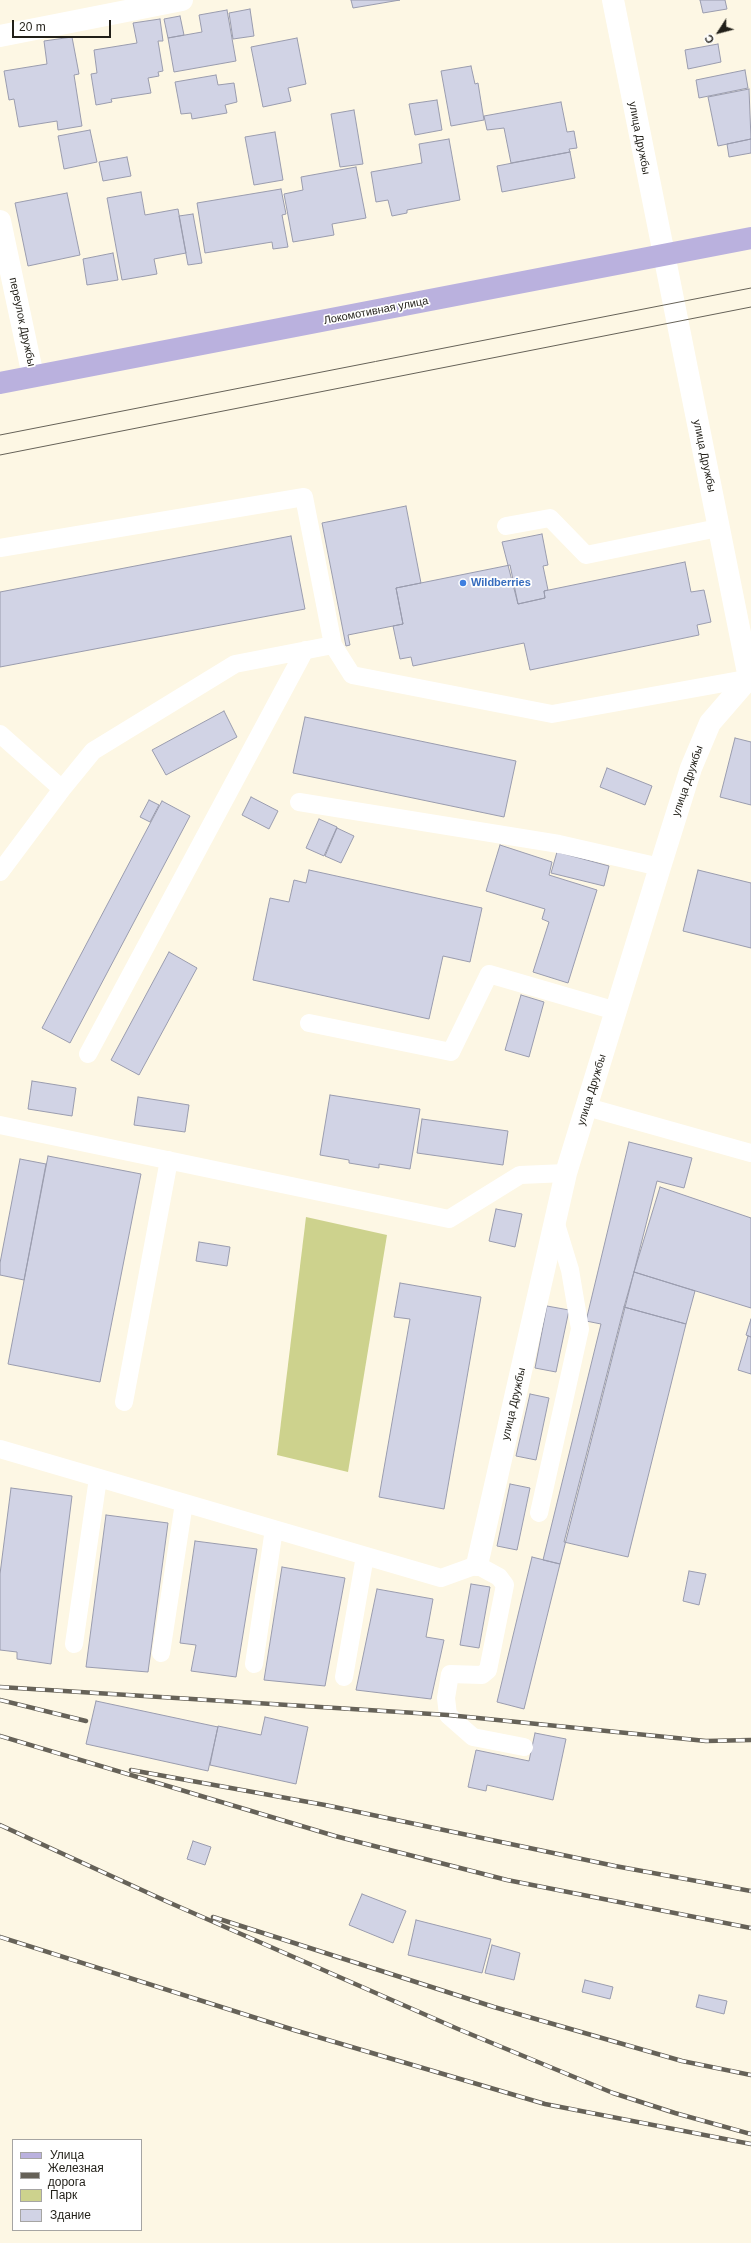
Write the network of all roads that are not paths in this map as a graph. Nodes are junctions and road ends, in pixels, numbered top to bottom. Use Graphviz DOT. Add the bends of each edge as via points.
graph roads {
  1 [pos="182,0"];
  2 [pos="612,0"];
  3 [pos="0,36"];
  4 [pos="0,221"];
  5 [pos="751,238"];
  6 [pos="663,256"];
  7 [pos="33,376"];
  8 [pos="0,383"];
  9 [pos="506,526"];
  10 [pos="718,528"];
  11 [pos="0,548"];
  12 [pos="333,645"];
  13 [pos="305,650"];
  14 [pos="750,678"];
  15 [pos="0,734"];
  16 [pos="62,789"];
  17 [pos="299,802"];
  18 [pos="660,867"];
  19 [pos="0,872"];
  20 [pos="616,1011"];
  21 [pos="309,1023"];
  22 [pos="88,1054"];
  23 [pos="587,1106"];
  24 [pos="0,1124"];
  25 [pos="751,1153"];
  26 [pos="169,1160"];
  27 [pos="566,1173"];
  28 [pos="556,1221"];
  29 [pos="124,1402"];
  30 [pos="0,1449"];
  31 [pos="98,1478"];
  32 [pos="184,1503"];
  33 [pos="539,1513"];
  34 [pos="274,1529"];
  35 [pos="365,1556"];
  36 [pos="477,1565"];
  37 [pos="74,1644"];
  38 [pos="162,1653"];
  39 [pos="254,1664"];
  40 [pos="344,1677"];
  41 [pos="524,1747"];
  1 -- 3 [label="street"];
  2 -- 6 [label="street, улица Дружбы"];
  4 -- 7 [label="street, переулок Дружбы"];
  5 -- 6 [label="main road, Локомотивная улица"];
  6 -- 7 [label="main road, Локомотивная улица"];
  6 -- 10 [label="street, улица Дружбы"];
  7 -- 8 [label="main road, Локомотивная улица"];
  9 -- 10 [label="lane" via="550,518 586,555"];
  10 -- 14 [label="street, улица Дружбы"];
  11 -- 12 [label="lane" via="304,497"];
  12 -- 13 [label="lane"];
  12 -- 14 [label="lane" via="352,675 552,714"];
  13 -- 16 [label="lane" via="234,664 93,751"];
  13 -- 22 [label="lane"];
  14 -- 18 [label="street, улица Дружбы" via="710,723 691,768"];
  15 -- 16 [label="lane"];
  16 -- 19 [label="lane"];
  17 -- 18 [label="lane" via="559,844"];
  18 -- 20 [label="street, улица Дружбы"];
  20 -- 21 [label="lane" via="489,974 451,1052"];
  20 -- 23 [label="street, улица Дружбы"];
  23 -- 25 [label="lane"];
  23 -- 27 [label="street, улица Дружбы"];
  24 -- 26 [label="lane"];
  26 -- 27 [label="lane" via="449,1219 520,1175"];
  26 -- 29 [label="lane"];
  27 -- 28 [label="street, улица Дружбы"];
  28 -- 33 [label="lane" via="570,1270 580,1329"];
  28 -- 36 [label="street, улица Дружбы"];
  30 -- 31 [label="lane"];
  31 -- 32 [label="lane"];
  31 -- 37 [label="lane"];
  32 -- 34 [label="lane"];
  32 -- 38 [label="lane"];
  34 -- 35 [label="lane"];
  34 -- 39 [label="lane"];
  35 -- 36 [label="lane" via="441,1578"];
  35 -- 40 [label="lane"];
  36 -- 41 [label="lane" via="499,1577 505,1586 488,1670 482,1676 450,1674 446,1698 448,1715 473,1737"];
}
